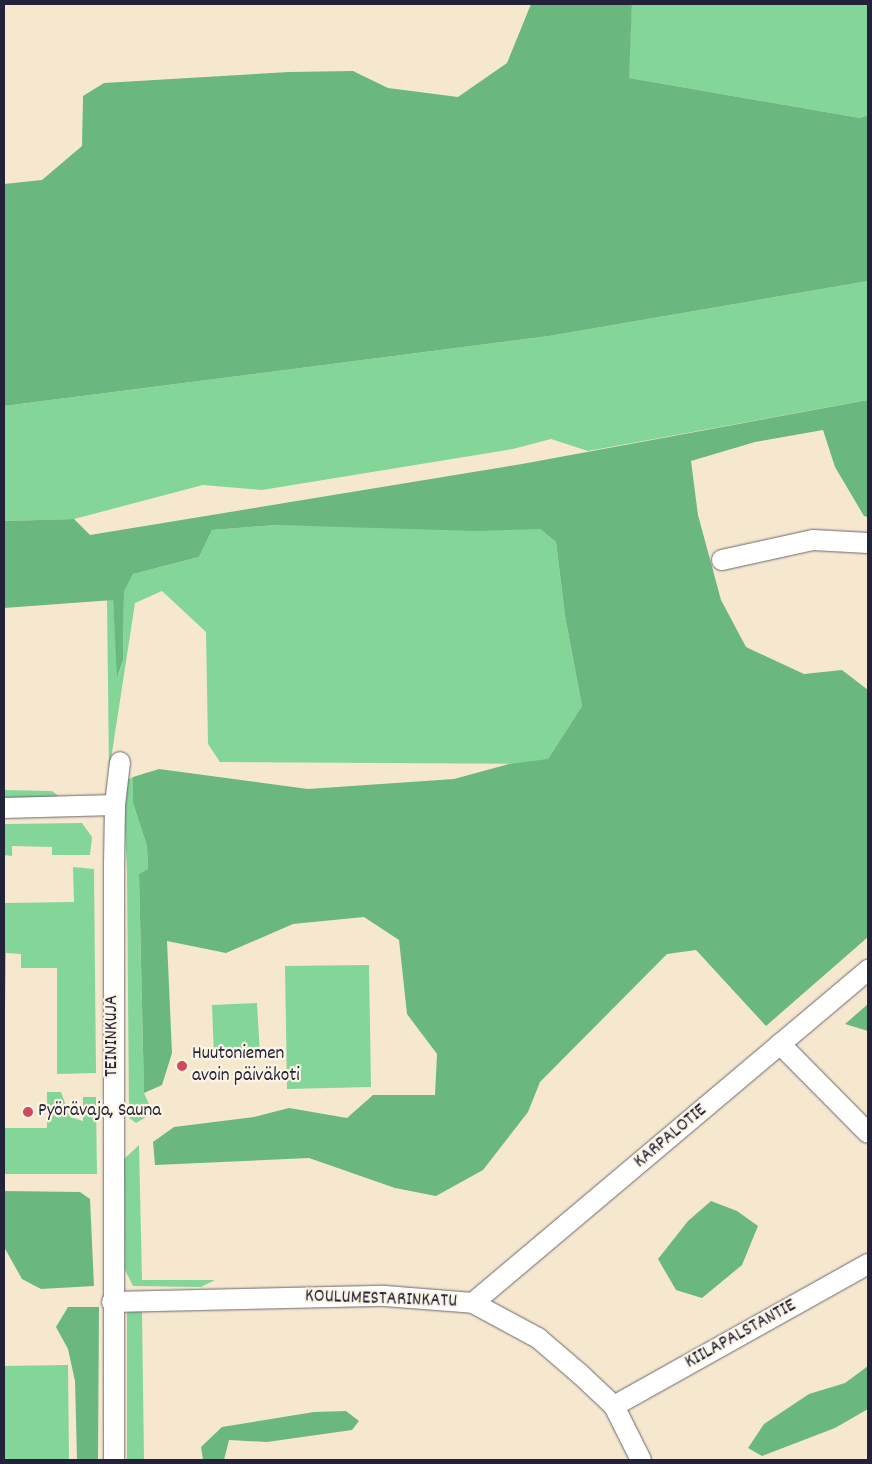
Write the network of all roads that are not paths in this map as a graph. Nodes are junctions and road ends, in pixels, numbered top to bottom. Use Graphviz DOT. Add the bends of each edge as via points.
graph roads {
  1 [pos="868,543"];
  2 [pos="722,560"];
  3 [pos="120,762"];
  4 [pos="115,806"];
  5 [pos="4,808"];
  6 [pos="868,970"];
  7 [pos="780,1044"];
  8 [pos="868,1133"];
  9 [pos="868,1264"];
  10 [pos="112,1302"];
  11 [pos="474,1303"];
  12 [pos="614,1406"];
  13 [pos="114,1460"];
  14 [pos="641,1460"];
  1 -- 2 [label="street" via="812,540"];
  3 -- 4 [label="street, TEININKUJA"];
  4 -- 5 [label="street"];
  4 -- 10 [label="street, TEININKUJA"];
  6 -- 7 [label="street, KARPALOTIE"];
  7 -- 8 [label="street"];
  7 -- 11 [label="street, KARPALOTIE"];
  9 -- 12 [label="street, KIILAPALSTANTIE"];
  10 -- 11 [label="street, KOULUMESTARINKATU" via="385,1296"];
  10 -- 13 [label="street, TEININKUJA"];
  11 -- 12 [label="street, KOULUMESTARINKATU" via="538,1338"];
  12 -- 14 [label="street, KOULUMESTARINKATU"];
}
